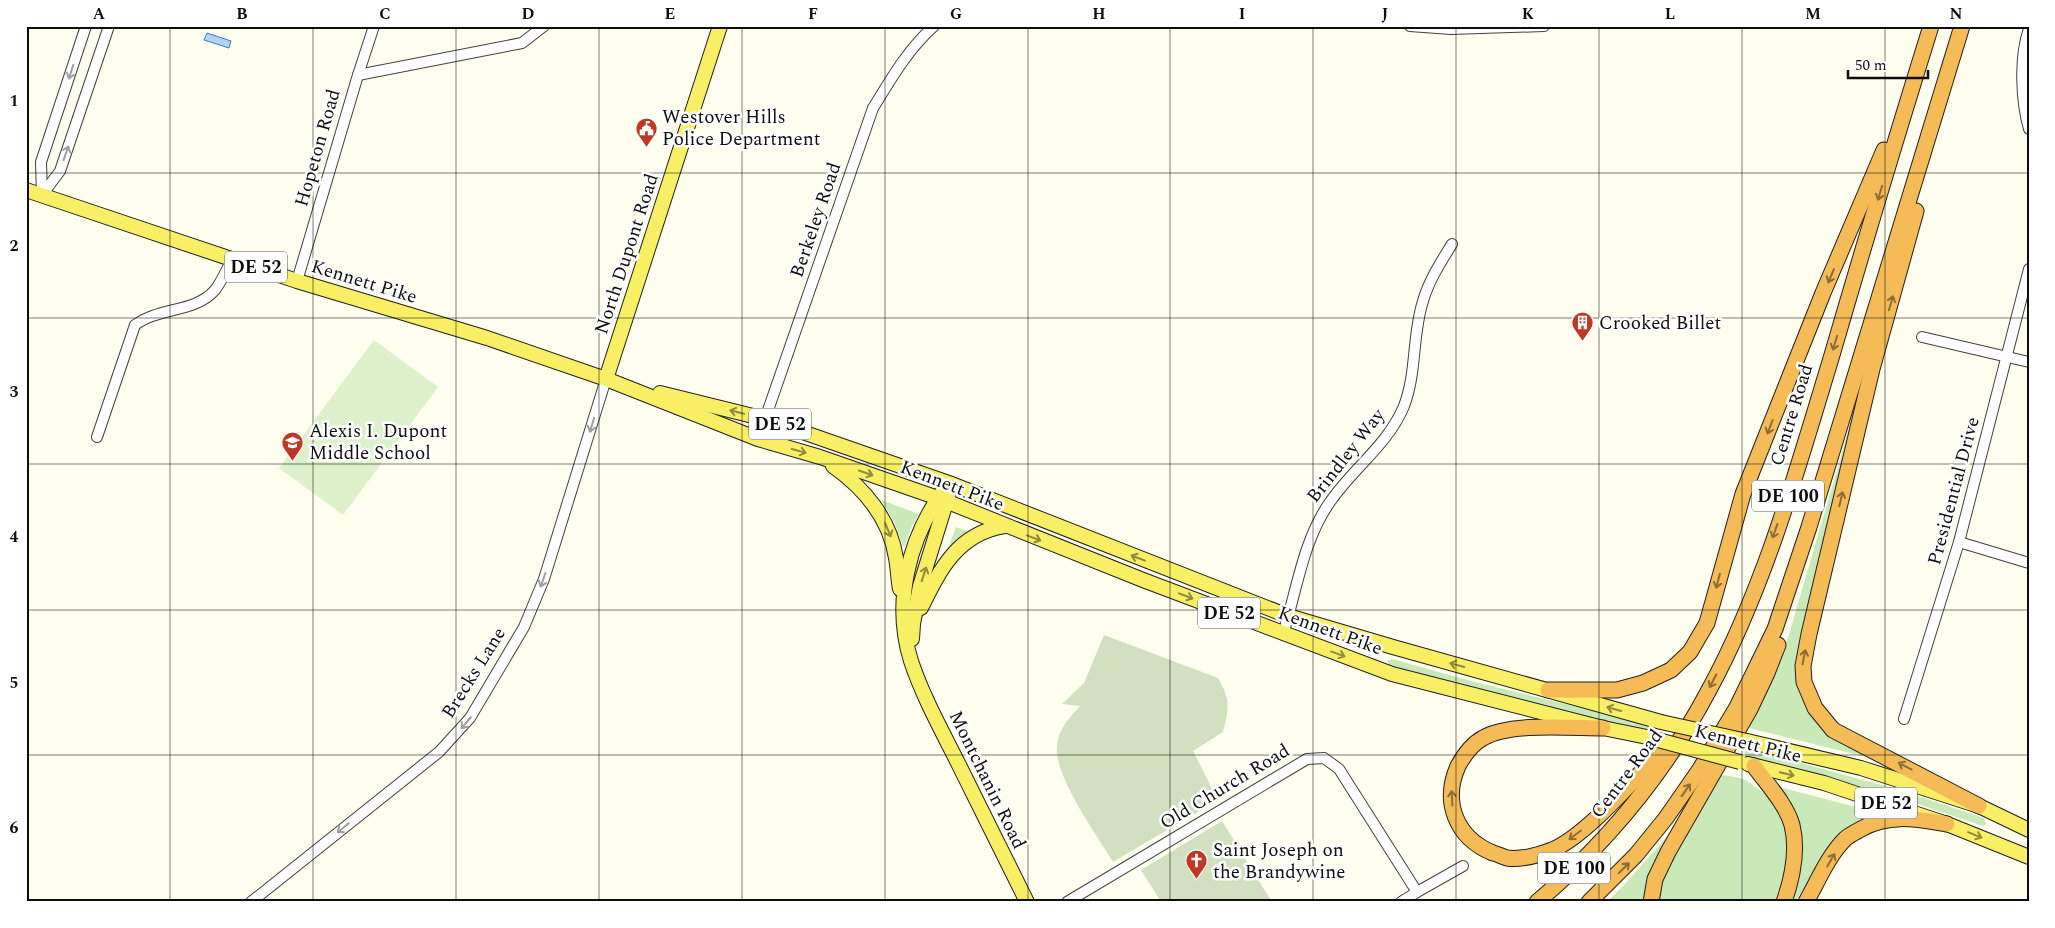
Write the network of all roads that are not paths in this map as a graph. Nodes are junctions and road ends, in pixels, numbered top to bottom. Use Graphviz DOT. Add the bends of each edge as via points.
graph roads {
  1 [pos="86,26"];
  2 [pos="109,26"];
  3 [pos="374,26"];
  4 [pos="544,26"];
  5 [pos="720,26"];
  6 [pos="934,26"];
  7 [pos="1410,26"];
  8 [pos="1544,26"];
  9 [pos="1931,26"];
  10 [pos="2029,29"];
  11 [pos="1961,30"];
  12 [pos="358,75"];
  13 [pos="1914,79"];
  14 [pos="2029,129"];
  15 [pos="26,190"];
  16 [pos="42,195"];
  17 [pos="1452,244"];
  18 [pos="232,259"];
  19 [pos="2029,269"];
  20 [pos="297,281"];
  21 [pos="1922,337"];
  22 [pos="2007,356"];
  23 [pos="2029,362"];
  24 [pos="606,379"];
  25 [pos="765,419"];
  26 [pos="97,437"];
  27 [pos="758,440"];
  28 [pos="820,457"];
  29 [pos="949,483"];
  30 [pos="943,500"];
  31 [pos="1005,526"];
  32 [pos="1809,527"];
  33 [pos="1959,542"];
  34 [pos="2029,563"];
  35 [pos="1288,616"];
  36 [pos="908,621"];
  37 [pos="1283,634"];
  38 [pos="1548,690"];
  39 [pos="1692,719"];
  40 [pos="1904,719"];
  41 [pos="1603,728"];
  42 [pos="1747,764"];
  43 [pos="1979,806"];
  44 [pos="1948,824"];
  45 [pos="2029,830"];
  46 [pos="2029,857"];
  47 [pos="1463,866"];
  48 [pos="1417,892"];
  49 [pos="251,902"];
  50 [pos="1027,902"];
  51 [pos="1067,902"];
  52 [pos="1401,902"];
  53 [pos="1537,902"];
  54 [pos="1589,902"];
  55 [pos="1651,902"];
  56 [pos="1784,902"];
  57 [pos="1806,902"];
  1 -- 16 [label="street, one-way" via="41,162"];
  16 -- 2 [label="street, one-way" via="60,171"];
  3 -- 12 [label="street, Hopeton Road"];
  4 -- 12 [label="street" via="522,43"];
  5 -- 24 [label="main road, North Dupont Road"];
  6 -- 25 [label="street, Berkeley Road" via="903,60 873,108"];
  7 -- 8 [label="street" via="1451,29"];
  9 -- 13 [label="highway, Centre Road / DE 100"];
  10 -- 14 [label="street" via="2024,43 2022,78"];
  11 -- 32 [label="highway, DE 100"];
  43 -- 11 [label="highway, one-way" via="1833,730 1808,693 1802,666 1872,369 1946,106"];
  12 -- 20 [label="street, Hopeton Road"];
  13 -- 38 [label="highway, one-way" via="1743,494 1707,623 1690,652 1671,670 1626,688"];
  13 -- 39 [label="highway, Centre Road / DE 100, one-way" via="1802,454 1766,560 1722,664"];
  15 -- 16 [label="main road, Kennett Pike / DE 52"];
  16 -- 18 [label="main road, Kennett Pike / DE 52"];
  17 -- 35 [label="street, Brindley Way" via="1422,302 1412,376 1404,405 1380,446 1324,511 1310,540"];
  18 -- 20 [label="main road, Kennett Pike / DE 52"];
  18 -- 26 [label="street" via="217,288 206,298 135,325"];
  19 -- 22 [label="street, Presidential Drive"];
  20 -- 24 [label="main road, Kennett Pike / DE 52" via="487,338"];
  21 -- 22 [label="street"];
  22 -- 23 [label="street"];
  22 -- 33 [label="street, Presidential Drive"];
  25 -- 24 [label="main road, Kennett Pike / DE 52, one-way"];
  24 -- 27 [label="main road, Kennett Pike / DE 52"];
  24 -- 49 [label="street, Brecks Lane, one-way" via="544,579 524,627 470,718 440,752"];
  25 -- 27 [label="street, Berkeley Road"];
  25 -- 29 [label="main road, Kennett Pike / DE 52"];
  27 -- 28 [label="main road, Kennett Pike / DE 52, one-way"];
  28 -- 30 [label="main road, Kennett Pike / DE 52, one-way"];
  28 -- 36 [label="main road, one-way" via="853,482 882,517 896,557"];
  29 -- 30 [label="main road, Montchanin Road"];
  35 -- 29 [label="main road, Kennett Pike / DE 52, one-way"];
  30 -- 31 [label="main road, Kennett Pike / DE 52"];
  30 -- 36 [label="main road, Montchanin Road" via="920,530 911,554 905,579"];
  36 -- 31 [label="main road, one-way" via="948,560 976,534"];
  31 -- 37 [label="main road, Kennett Pike / DE 52, one-way"];
  54 -- 32 [label="highway, DE 100, one-way" via="1636,855 1666,818 1737,707 1774,629"];
  32 -- 55 [label="highway" via="1801,571 1782,637 1767,673 1750,709 1668,852 1656,879"];
  33 -- 34 [label="street"];
  33 -- 40 [label="street, Presidential Drive"];
  35 -- 37 [label="street, Brindley Way"];
  38 -- 35 [label="main road, Kennett Pike / DE 52, one-way"];
  36 -- 50 [label="main road, Montchanin Road" via="906,638 916,674"];
  37 -- 41 [label="main road, Kennett Pike / DE 52, one-way" via="1392,674"];
  43 -- 38 [label="main road, Kennett Pike / DE 52, one-way, bridge" via="1861,768 1661,722"];
  39 -- 41 [label="highway, one-way" via="1604,809 1576,835 1553,849 1531,856 1507,858 1471,841 1458,825 1451,802 1452,780 1464,755 1483,738 1504,730"];
  39 -- 53 [label="highway, Centre Road / DE 100" via="1632,807"];
  41 -- 42 [label="main road, Kennett Pike / DE 52, bridge"];
  42 -- 44 [label="main road, Kennett Pike / DE 52, one-way" via="1824,783"];
  42 -- 56 [label="highway" via="1780,801 1792,825 1791,883"];
  43 -- 45 [label="main road, Kennett Pike / DE 52"];
  44 -- 46 [label="main road, Kennett Pike / DE 52, one-way"];
  57 -- 44 [label="highway, one-way" via="1846,838 1868,825 1889,818"];
  47 -- 48 [label="street"];
  48 -- 51 [label="street, Old Church Road" via="1340,769 1324,758 1307,759"];
  48 -- 52 [label="street"];
}
